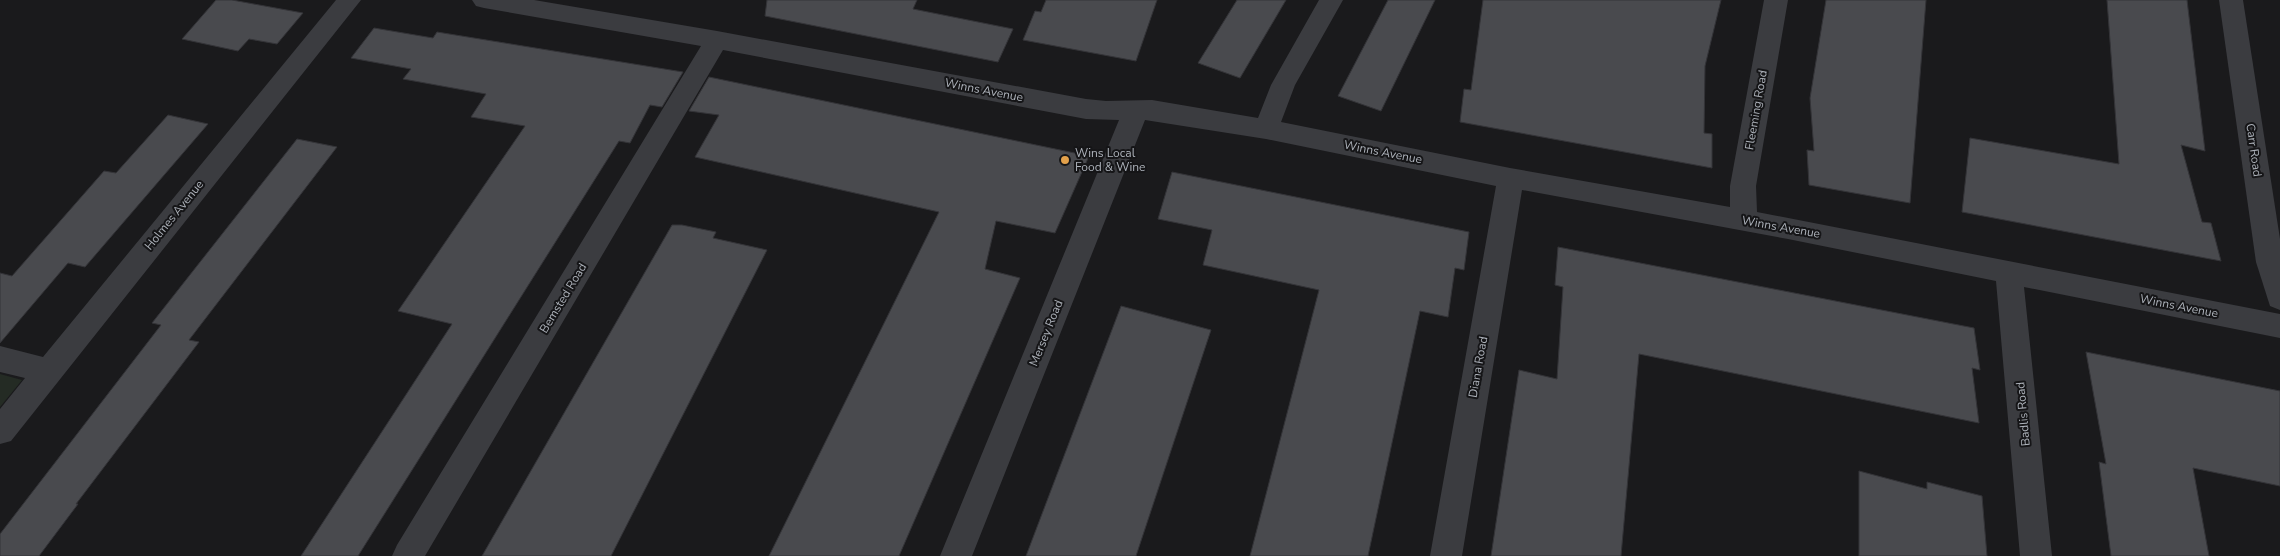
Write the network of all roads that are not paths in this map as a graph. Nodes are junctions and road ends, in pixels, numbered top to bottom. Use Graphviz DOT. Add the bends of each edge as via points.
graph roads {
  1 [pos="349,0"];
  2 [pos="484,0"];
  3 [pos="1331,0"];
  4 [pos="1776,0"];
  5 [pos="2231,0"];
  6 [pos="717,40"];
  7 [pos="1136,110"];
  8 [pos="1266,129"];
  9 [pos="1510,178"];
  10 [pos="1744,221"];
  11 [pos="2009,272"];
  12 [pos="2280,298"];
  13 [pos="2280,326"];
  14 [pos="0,359"];
  15 [pos="48,370"];
  16 [pos="0,431"];
  17 [pos="408,556"];
  18 [pos="956,556"];
  19 [pos="1446,556"];
  20 [pos="2036,556"];
  1 -- 15 [label="street, Holmes Avenue"];
  2 -- 6 [label="street, Winns Avenue"];
  3 -- 8 [label="street" via="1283,85"];
  4 -- 10 [label="street, Fleeming Road" via="1743,186"];
  5 -- 12 [label="street, Carr Road" via="2270,262"];
  6 -- 7 [label="street, Winns Avenue" via="1086,109"];
  6 -- 17 [label="street, Bemsted Road"];
  7 -- 8 [label="street, Winns Avenue" via="1172,112"];
  7 -- 18 [label="street, Mersey Road"];
  8 -- 9 [label="street, Winns Avenue"];
  9 -- 10 [label="street, Winns Avenue"];
  9 -- 19 [label="street, Diana Road"];
  10 -- 11 [label="street, Winns Avenue"];
  11 -- 13 [label="street, Winns Avenue"];
  11 -- 20 [label="street, Badlis Road"];
  14 -- 15 [label="street"];
  15 -- 16 [label="street, Holmes Avenue"];
}
